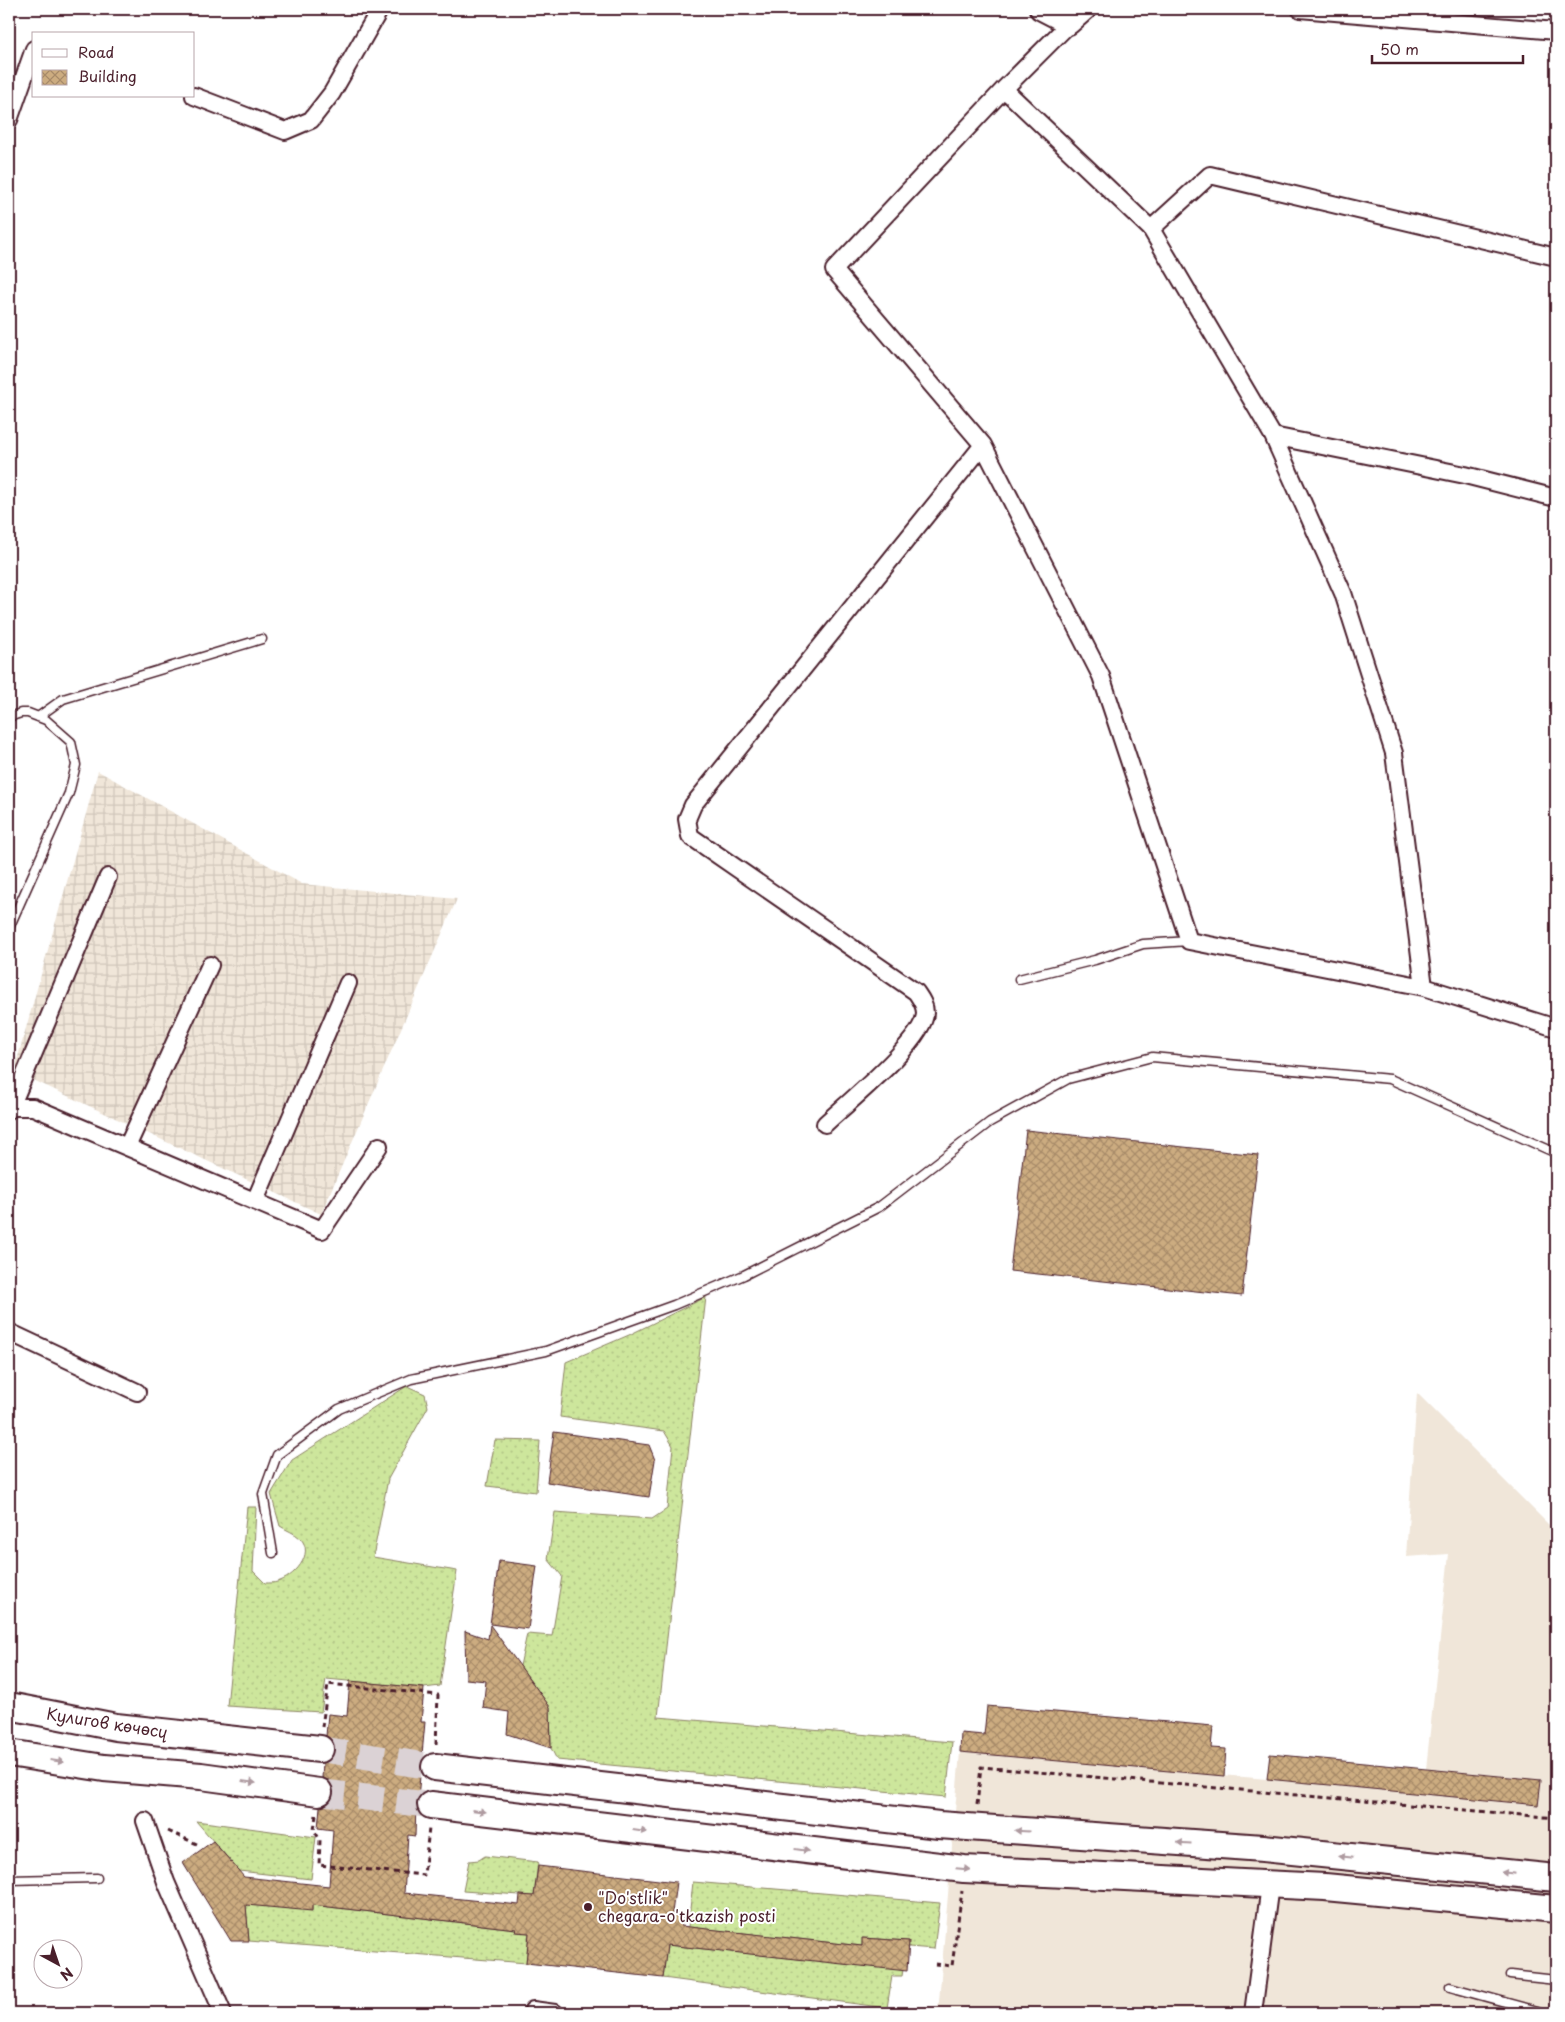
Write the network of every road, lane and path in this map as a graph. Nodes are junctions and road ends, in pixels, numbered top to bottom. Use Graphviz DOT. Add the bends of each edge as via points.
graph roads {
  1 [pos="380,9"];
  2 [pos="1040,9"];
  3 [pos="1086,9"];
  4 [pos="1300,9"];
  5 [pos="1070,24"];
  6 [pos="1556,31"];
  7 [pos="32,55"];
  8 [pos="1004,89"];
  9 [pos="195,96"];
  10 [pos="9,120"];
  11 [pos="1151,229"];
  12 [pos="1556,257"];
  13 [pos="1273,436"];
  14 [pos="983,445"];
  15 [pos="1556,498"];
  16 [pos="262,639"];
  17 [pos="9,717"];
  18 [pos="38,717"];
  19 [pos="108,877"];
  20 [pos="9,928"];
  21 [pos="1189,942"];
  22 [pos="210,965"];
  23 [pos="1019,979"];
  24 [pos="348,983"];
  25 [pos="1424,987"];
  26 [pos="1556,1028"];
  27 [pos="10,1108"];
  28 [pos="825,1124"];
  29 [pos="379,1146"];
  30 [pos="127,1147"];
  31 [pos="1556,1153"];
  32 [pos="255,1201"];
  33 [pos="9,1332"];
  34 [pos="137,1392"];
  35 [pos="273,1553"];
  36 [pos="9,1706"];
  37 [pos="320,1749"];
  38 [pos="9,1753"];
  39 [pos="435,1767"];
  40 [pos="319,1792"];
  41 [pos="431,1805"];
  42 [pos="1556,1818"];
  43 [pos="145,1821"];
  44 [pos="974,1828"];
  45 [pos="197,1844"];
  46 [pos="964,1870"];
  47 [pos="97,1878"];
  48 [pos="1556,1878"];
  49 [pos="9,1880"];
  50 [pos="1270,1885"];
  51 [pos="1556,1909"];
  52 [pos="935,1964"];
  53 [pos="1510,1975"];
  54 [pos="1556,1980"];
  55 [pos="1450,1987"];
  56 [pos="533,2010"];
  57 [pos="223,2013"];
  58 [pos="556,2013"];
  59 [pos="1253,2013"];
  60 [pos="1545,2013"];
  1 -- 9 [label="street" via="332,93 311,120 285,131"];
  2 -- 5 [label="street"];
  3 -- 5 [label="street"];
  4 -- 6 [label="street"];
  5 -- 8 [label="street"];
  7 -- 10 [label="street"];
  8 -- 11 [label="street"];
  8 -- 14 [label="street" via="834,270"];
  11 -- 12 [label="street" via="1210,175"];
  11 -- 13 [label="street"];
  13 -- 15 [label="street" via="1465,475"];
  13 -- 25 [label="street" via="1343,593 1394,754"];
  14 -- 21 [label="street" via="1101,676"];
  14 -- 28 [label="street" via="693,805 687,819 690,836 916,992 924,1004 925,1015 918,1032 888,1066"];
  16 -- 18 [label="lane" via="63,699"];
  17 -- 18 [label="lane" via="21,713"];
  18 -- 20 [label="lane" via="71,742 76,765 69,794"];
  19 -- 27 [label="street"];
  21 -- 23 [label="lane" via="1142,944 1095,960"];
  21 -- 25 [label="street"];
  22 -- 30 [label="street"];
  24 -- 32 [label="street"];
  25 -- 26 [label="street"];
  27 -- 30 [label="street" via="33,1107"];
  29 -- 32 [label="street" via="322,1230"];
  30 -- 32 [label="street"];
  31 -- 35 [label="lane" via="1390,1079 1152,1057 1068,1079 990,1122 879,1207 744,1275 546,1351 411,1379 339,1409 277,1455 264,1494"];
  33 -- 34 [label="street"];
  36 -- 37 [label="highway, Кулигов көчөсү" via="116,1727"];
  37 -- 39 [label="path" via="328,1684 438,1694"];
  38 -- 40 [label="highway, one-way" via="104,1768 201,1776"];
  39 -- 44 [label="highway"];
  40 -- 41 [label="path" via="314,1830 320,1840 319,1865 424,1875"];
  41 -- 46 [label="highway, one-way"];
  42 -- 44 [label="path" via="981,1767"];
  43 -- 45 [label="path"];
  43 -- 57 [label="street" via="166,1882"];
  48 -- 44 [label="highway, one-way" via="1263,1848"];
  46 -- 50 [label="highway"];
  46 -- 52 [label="path" via="952,1966"];
  47 -- 49 [label="lane"];
  50 -- 51 [label="highway"];
  50 -- 59 [label="street"];
  53 -- 54 [label="lane"];
  55 -- 60 [label="lane"];
  56 -- 58 [label="street"];
}
